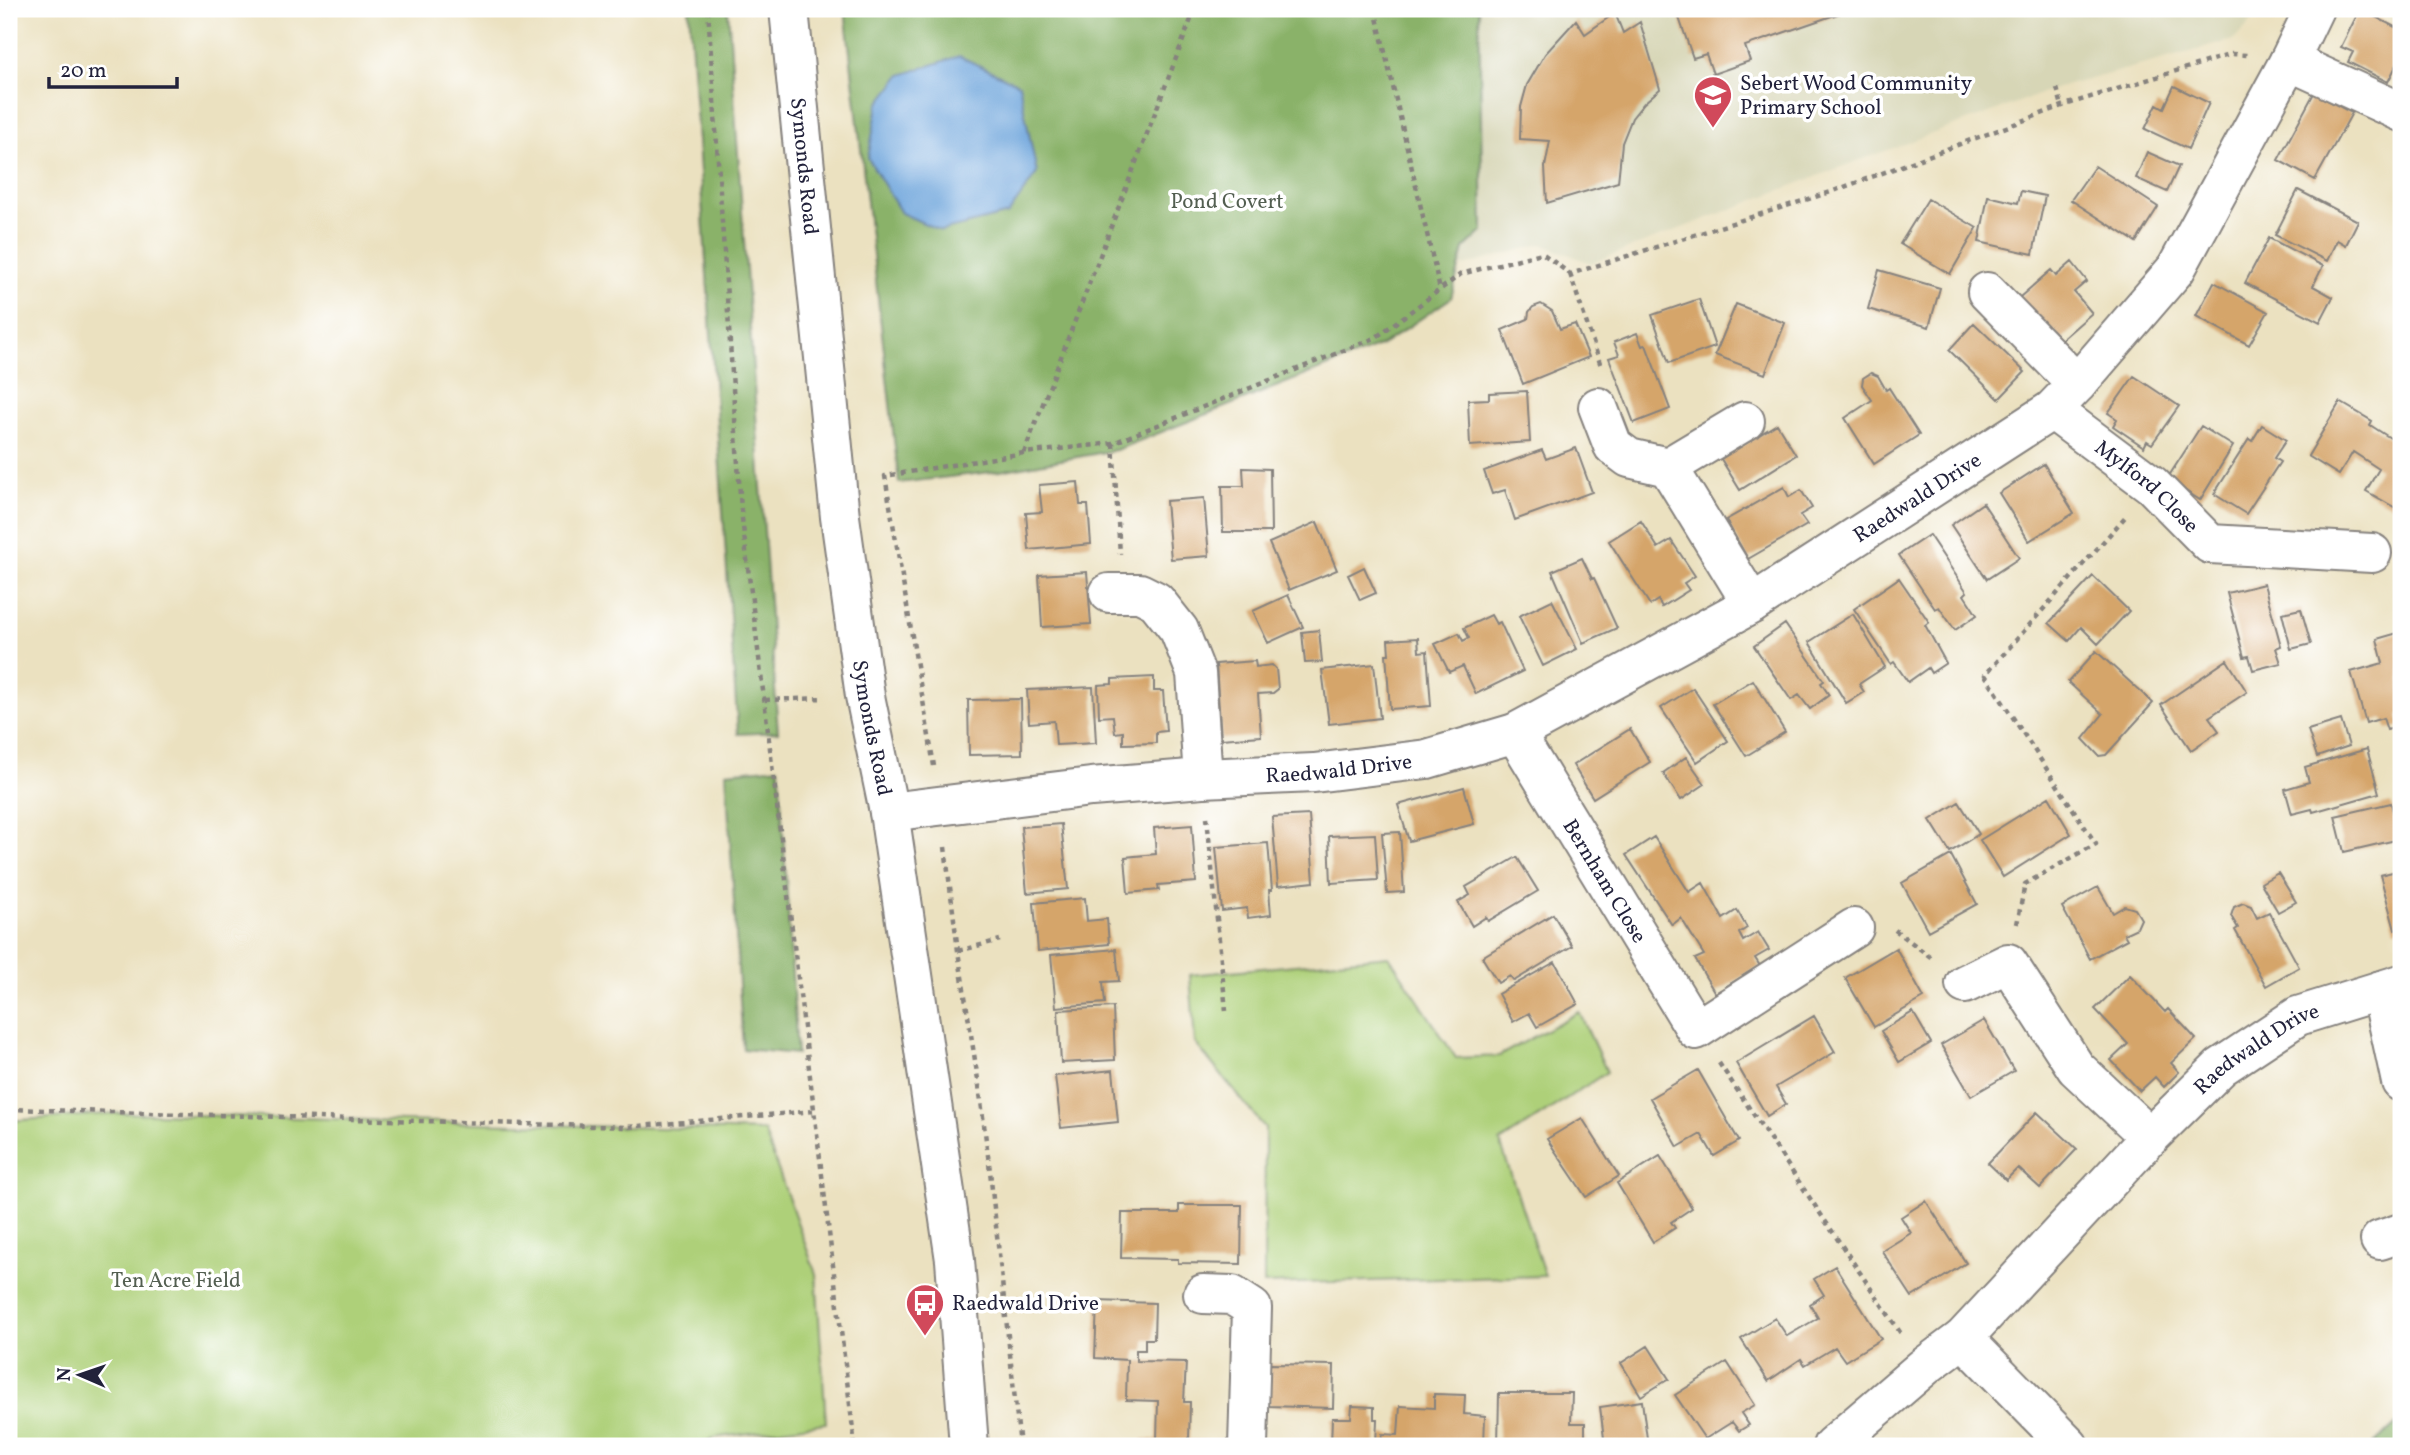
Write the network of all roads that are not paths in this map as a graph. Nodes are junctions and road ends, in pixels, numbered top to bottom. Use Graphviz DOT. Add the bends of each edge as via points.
graph roads {
  1 [pos="789,9"];
  2 [pos="2314,9"];
  3 [pos="2289,61"];
  4 [pos="2401,112"];
  5 [pos="1987,292"];
  6 [pos="2064,397"];
  7 [pos="1598,407"];
  8 [pos="1745,421"];
  9 [pos="1668,467"];
  10 [pos="2372,553"];
  11 [pos="1116,593"];
  12 [pos="1752,604"];
  13 [pos="1515,733"];
  14 [pos="1203,778"];
  15 [pos="889,812"];
  16 [pos="1854,928"];
  17 [pos="1965,984"];
  18 [pos="2391,987"];
  19 [pos="2401,1082"];
  20 [pos="2150,1137"];
  21 [pos="1203,1294"];
  22 [pos="1963,1338"];
  23 [pos="969,1446"];
  24 [pos="1248,1446"];
  25 [pos="1832,1446"];
  26 [pos="2069,1446"];
  1 -- 15 [label="street, Symonds Road" via="840,517 865,696"];
  2 -- 3 [label="street, Raedwald Drive"];
  3 -- 4 [label="street"];
  3 -- 6 [label="street, Raedwald Drive" via="2176,269"];
  5 -- 6 [label="street"];
  6 -- 10 [label="street, Mylford Close" via="2210,544"];
  6 -- 12 [label="street, Raedwald Drive"];
  7 -- 9 [label="street" via="1613,446 1629,458"];
  8 -- 9 [label="street"];
  9 -- 12 [label="street"];
  11 -- 14 [label="street" via="1140,593 1156,601 1179,630 1196,673"];
  12 -- 13 [label="street, Raedwald Drive"];
  13 -- 14 [label="street, Raedwald Drive" via="1427,759 1314,773"];
  13 -- 16 [label="street, Bernham Close" via="1696,1030"];
  14 -- 15 [label="street, Raedwald Drive"];
  15 -- 23 [label="street, Symonds Road" via="955,1260"];
  17 -- 20 [label="street" via="2008,963 2076,1068"];
  18 -- 19 [label="street, Raedwald Drive"];
  18 -- 20 [label="street, Raedwald Drive" via="2298,1016 2221,1067"];
  20 -- 22 [label="street, Raedwald Drive"];
  21 -- 24 [label="street" via="1232,1295 1252,1308"];
  22 -- 25 [label="street, Raedwald Drive"];
  22 -- 26 [label="street"];
}
